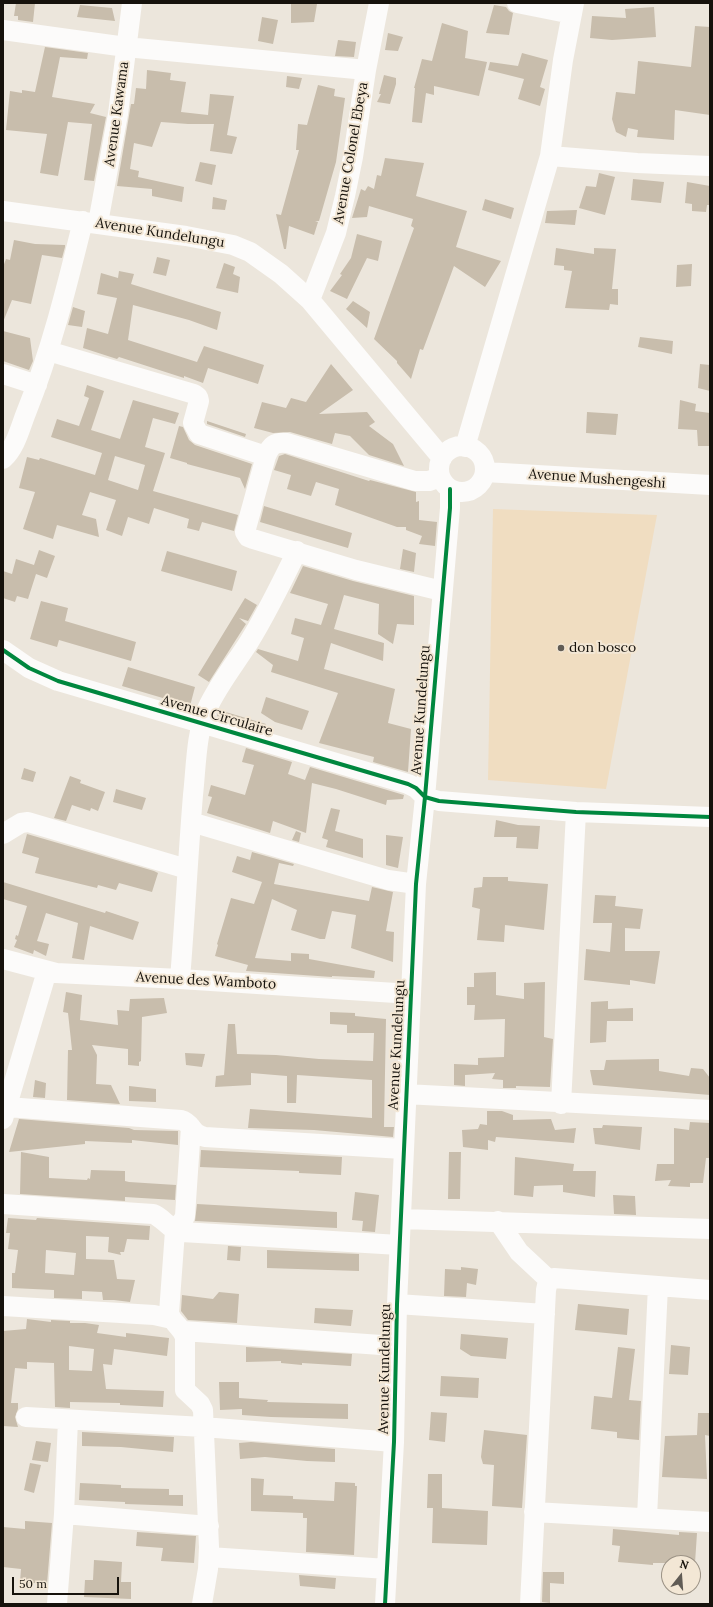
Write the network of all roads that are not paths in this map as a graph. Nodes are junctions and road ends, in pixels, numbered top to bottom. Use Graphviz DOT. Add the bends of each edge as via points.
graph roads {
  1 [pos="132,3"];
  2 [pos="379,3"];
  3 [pos="516,3"];
  4 [pos="573,8"];
  5 [pos="3,30"];
  6 [pos="126,47"];
  7 [pos="366,70"];
  8 [pos="550,156"];
  9 [pos="710,166"];
  10 [pos="3,211"];
  11 [pos="91,222"];
  12 [pos="310,300"];
  13 [pos="48,351"];
  14 [pos="3,374"];
  15 [pos="37,385"];
  16 [pos="465,447"];
  17 [pos="266,456"];
  18 [pos="3,459"];
  19 [pos="485,472"];
  20 [pos="444,475"];
  21 [pos="710,485"];
  22 [pos="297,551"];
  23 [pos="442,591"];
  24 [pos="3,650"];
  25 [pos="202,723"];
  26 [pos="425,797"];
  27 [pos="576,812"];
  28 [pos="710,817"];
  29 [pos="191,822"];
  30 [pos="3,834"];
  31 [pos="187,869"];
  32 [pos="416,884"];
  33 [pos="3,959"];
  34 [pos="47,971"];
  35 [pos="180,979"];
  36 [pos="411,994"];
  37 [pos="406,1094"];
  38 [pos="561,1104"];
  39 [pos="710,1110"];
  40 [pos="5,1113"];
  41 [pos="191,1127"];
  42 [pos="403,1150"];
  43 [pos="3,1204"];
  44 [pos="402,1219"];
  45 [pos="498,1222"];
  46 [pos="710,1229"];
  47 [pos="175,1231"];
  48 [pos="400,1245"];
  49 [pos="549,1280"];
  50 [pos="658,1286"];
  51 [pos="710,1290"];
  52 [pos="397,1304"];
  53 [pos="3,1306"];
  54 [pos="545,1314"];
  55 [pos="177,1325"];
  56 [pos="395,1346"];
  57 [pos="26,1418"];
  58 [pos="68,1420"];
  59 [pos="203,1427"];
  60 [pos="394,1442"];
  61 [pos="534,1512"];
  62 [pos="64,1514"];
  63 [pos="647,1517"];
  64 [pos="710,1522"];
  65 [pos="209,1526"];
  66 [pos="209,1557"];
  67 [pos="387,1569"];
  68 [pos="57,1604"];
  69 [pos="202,1604"];
  70 [pos="385,1604"];
  71 [pos="530,1604"];
  1 -- 6 [label="street, Avenue Kawama"];
  2 -- 7 [label="street, Avenue Colonel Ebeya"];
  3 -- 4 [label="street"];
  4 -- 8 [label="street"];
  5 -- 6 [label="street"];
  6 -- 7 [label="street"];
  6 -- 11 [label="street, Avenue Kawama" via="118,114"];
  7 -- 12 [label="street, Avenue Colonel Ebeya" via="346,196 336,234"];
  8 -- 9 [label="street"];
  8 -- 16 [label="street"];
  10 -- 11 [label="street, Avenue Kundelungu"];
  11 -- 12 [label="street, Avenue Kundelungu" via="233,245 261,259"];
  11 -- 13 [label="street, Avenue Kawama"];
  12 -- 20 [label="street, Avenue Kundelungu"];
  13 -- 15 [label="street, Avenue Kawama"];
  13 -- 17 [label="street" via="194,394 198,401 193,423 199,434"];
  14 -- 15 [label="street"];
  15 -- 18 [label="street, Avenue Kawama" via="15,441"];
  16 -- 19 [label="street" via="480,455"];
  16 -- 20 [label="street" via="451,449"];
  17 -- 20 [label="street" via="273,444 287,443 415,481 429,481"];
  17 -- 22 [label="street" via="245,532 253,539"];
  19 -- 20 [label="street" via="476,488 468,492 459,492"];
  19 -- 21 [label="street, Avenue Mushengeshi"];
  20 -- 23 [label="street, Avenue Kundelungu" via="450,508"];
  22 -- 23 [label="street" via="356,570"];
  22 -- 25 [label="street" via="249,641 212,699"];
  23 -- 26 [label="street, Avenue Kundelungu"];
  24 -- 25 [label="street, Avenue Circulaire" via="29,668 58,680"];
  25 -- 26 [label="street, Avenue Circulaire" via="408,784"];
  25 -- 29 [label="street"];
  26 -- 27 [label="street" via="447,803"];
  26 -- 32 [label="street, Avenue Kundelungu"];
  27 -- 28 [label="street"];
  27 -- 38 [label="street"];
  29 -- 31 [label="street"];
  29 -- 32 [label="street" via="388,880"];
  30 -- 31 [label="street" via="21,823 34,823"];
  31 -- 35 [label="street"];
  32 -- 36 [label="street, Avenue Kundelungu"];
  33 -- 34 [label="street, Avenue des Wamboto"];
  34 -- 35 [label="street, Avenue des Wamboto"];
  34 -- 40 [label="street"];
  35 -- 36 [label="street, Avenue des Wamboto"];
  36 -- 37 [label="street, Avenue Kundelungu"];
  37 -- 38 [label="street"];
  37 -- 42 [label="street, Avenue Kundelungu"];
  38 -- 39 [label="street"];
  40 -- 41 [label="street" via="179,1119"];
  41 -- 42 [label="street" via="197,1134 205,1136"];
  41 -- 47 [label="street" via="185,1216"];
  42 -- 44 [label="street, Avenue Kundelungu"];
  43 -- 47 [label="street" via="153,1214"];
  44 -- 45 [label="street"];
  44 -- 48 [label="street, Avenue Kundelungu"];
  45 -- 46 [label="street"];
  45 -- 49 [label="street" via="520,1252"];
  47 -- 48 [label="street"];
  47 -- 55 [label="street" via="169,1313"];
  48 -- 52 [label="street, Avenue Kundelungu"];
  49 -- 50 [label="street" via="554,1278"];
  49 -- 54 [label="street" via="546,1286"];
  50 -- 51 [label="street"];
  50 -- 63 [label="street"];
  52 -- 54 [label="street"];
  52 -- 56 [label="street, Avenue Kundelungu"];
  53 -- 55 [label="street" via="154,1316"];
  54 -- 61 [label="street"];
  55 -- 56 [label="street"];
  55 -- 59 [label="street" via="185,1338 184,1390 202,1407"];
  56 -- 60 [label="street, Avenue Kundelungu"];
  57 -- 58 [label="street"];
  58 -- 59 [label="street"];
  58 -- 62 [label="street"];
  59 -- 60 [label="street"];
  59 -- 65 [label="street"];
  60 -- 67 [label="street, Avenue Kundelungu"];
  61 -- 63 [label="street"];
  61 -- 71 [label="street"];
  62 -- 65 [label="street"];
  62 -- 68 [label="street"];
  63 -- 64 [label="street"];
  65 -- 66 [label="street"];
  66 -- 67 [label="street"];
  66 -- 69 [label="street"];
  67 -- 70 [label="street, Avenue Kundelungu"];
}
